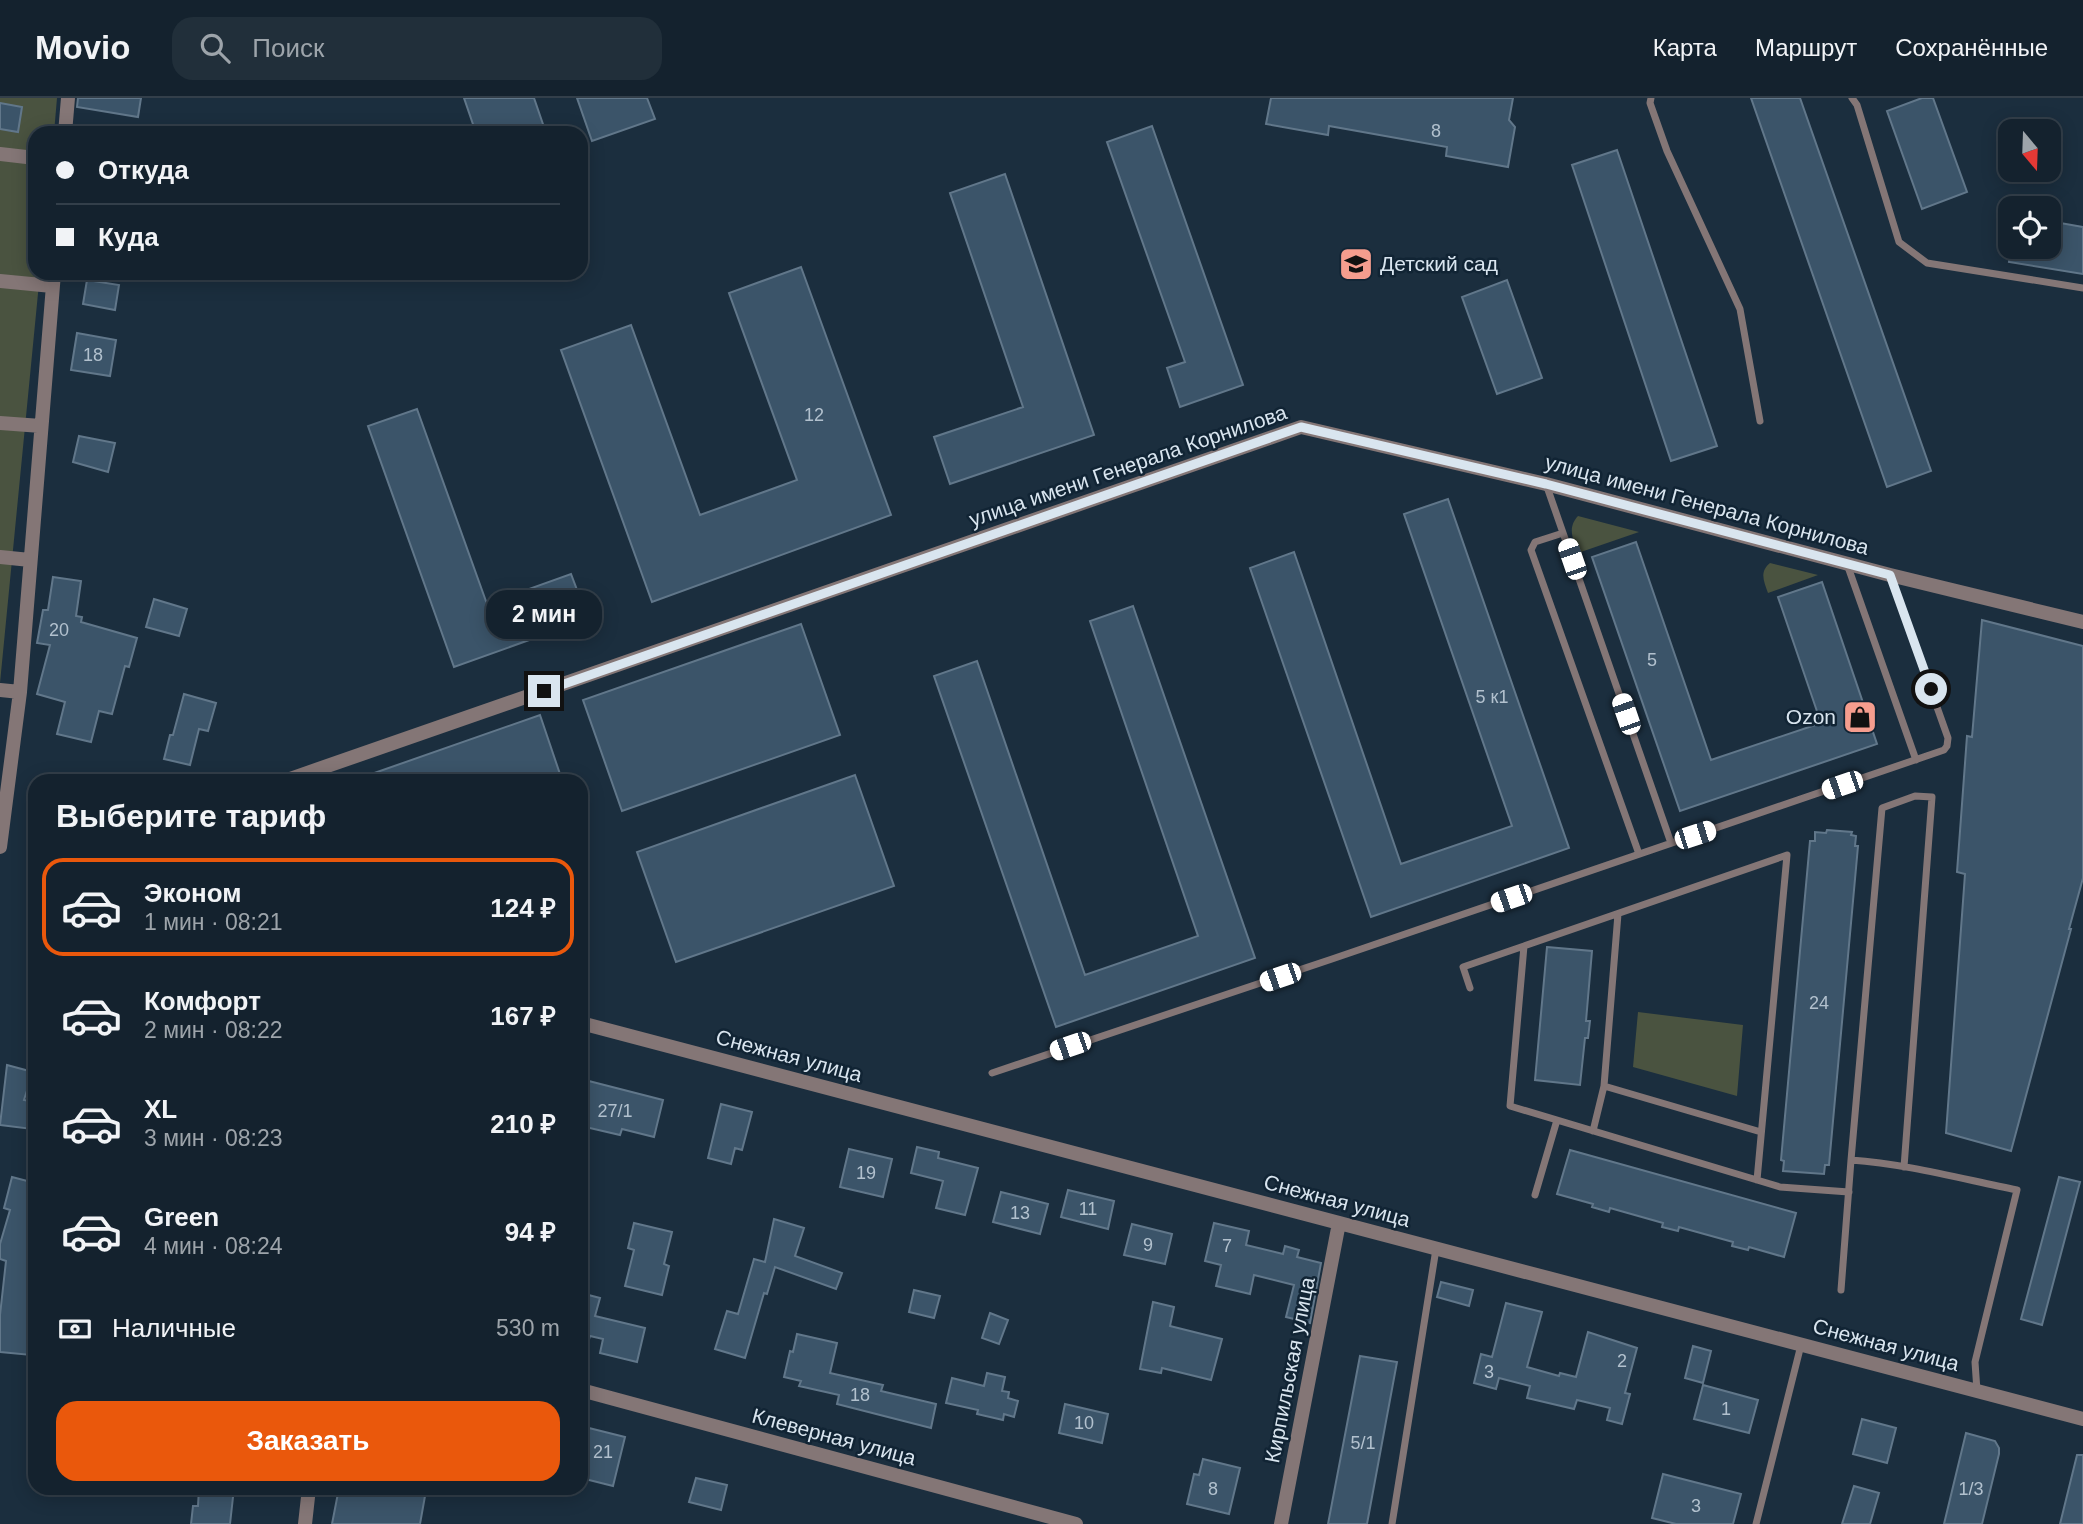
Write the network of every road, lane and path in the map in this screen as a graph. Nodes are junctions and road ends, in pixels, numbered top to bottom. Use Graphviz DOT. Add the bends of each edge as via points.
graph roads {
  1 [pos="68,98"];
  2 [pos="1651,98"];
  3 [pos="1852,98"];
  4 [pos="66,126"];
  5 [pos="0,154"];
  6 [pos="28,157"];
  7 [pos="53,280"];
  8 [pos="0,281"];
  9 [pos="2083,288"];
  10 [pos="1760,421"];
  11 [pos="0,423"];
  12 [pos="41,426"];
  13 [pos="1546,484"];
  14 [pos="1563,533"];
  15 [pos="0,557"];
  16 [pos="30,560"];
  17 [pos="1847,563"];
  18 [pos="1890,575"];
  19 [pos="2083,622"];
  20 [pos="0,690"];
  21 [pos="20,692"];
  22 [pos="1916,760"];
  23 [pos="304,774"];
  24 [pos="2,813"];
  25 [pos="1671,843"];
  26 [pos="0,847"];
  27 [pos="1639,854"];
  28 [pos="1618,914"];
  29 [pos="1524,946"];
  30 [pos="1470,988"];
  31 [pos="588,1025"];
  32 [pos="992,1073"];
  33 [pos="1605,1086"];
  34 [pos="1557,1120"];
  35 [pos="1593,1131"];
  36 [pos="1761,1132"];
  37 [pos="1851,1160"];
  38 [pos="1904,1167"];
  39 [pos="1757,1180"];
  40 [pos="1849,1192"];
  41 [pos="1535,1195"];
  42 [pos="1339,1223"];
  43 [pos="1436,1249"];
  44 [pos="1841,1290"];
  45 [pos="1801,1344"];
  46 [pos="588,1392"];
  47 [pos="1978,1392"];
  48 [pos="2083,1419"];
  49 [pos="308,1495"];
  50 [pos="305,1524"];
  51 [pos="1076,1524"];
  52 [pos="1281,1524"];
  53 [pos="1392,1524"];
  54 [pos="1756,1524"];
  1 -- 4 [label="street"];
  2 -- 10 [label="lane" via="1667,151 1740,309"];
  3 -- 9 [label="lane" via="1899,242 1927,263"];
  5 -- 6 [label="street"];
  7 -- 8 [label="street"];
  7 -- 12 [label="street"];
  11 -- 12 [label="street"];
  12 -- 16 [label="street"];
  13 -- 14 [label="lane"];
  13 -- 17 [label="street, улица имени Генерала Корнилова"];
  13 -- 23 [label="street, улица имени Генерала Корнилова" via="1301,427"];
  14 -- 25 [label="lane"];
  14 -- 27 [label="lane" via="1535,542 1531,550"];
  15 -- 16 [label="street"];
  16 -- 21 [label="street"];
  17 -- 18 [label="street, улица имени Генерала Корнилова"];
  17 -- 22 [label="lane"];
  18 -- 19 [label="street, улица имени Генерала Корнилова"];
  18 -- 22 [label="lane" via="1948,738 1944,750"];
  20 -- 21 [label="street"];
  21 -- 24 [label="street"];
  22 -- 25 [label="lane"];
  24 -- 26 [label="street"];
  25 -- 27 [label="lane"];
  27 -- 32 [label="lane"];
  28 -- 29 [label="lane"];
  28 -- 33 [label="lane"];
  28 -- 36 [label="lane" via="1787,855"];
  29 -- 30 [label="lane" via="1463,967"];
  29 -- 34 [label="lane" via="1510,1106"];
  31 -- 42 [label="street, Снежная улица"];
  33 -- 35 [label="lane"];
  33 -- 36 [label="lane"];
  34 -- 35 [label="lane"];
  34 -- 41 [label="lane"];
  35 -- 39 [label="lane"];
  36 -- 39 [label="lane"];
  37 -- 38 [label="lane"];
  37 -- 38 [label="lane" via="1882,808 1915,796 1932,797"];
  37 -- 40 [label="lane"];
  38 -- 47 [label="lane" via="2017,1191 1975,1362"];
  39 -- 40 [label="lane" via="1780,1187"];
  40 -- 44 [label="lane"];
  42 -- 43 [label="street, Снежная улица"];
  42 -- 52 [label="street, Кирпильская улица"];
  43 -- 45 [label="street, Снежная улица"];
  43 -- 53 [label="lane"];
  45 -- 47 [label="street, Снежная улица"];
  45 -- 54 [label="lane"];
  46 -- 51 [label="street, Клеверная улица"];
  47 -- 48 [label="street, Снежная улица"];
  49 -- 50 [label="street"];
}
